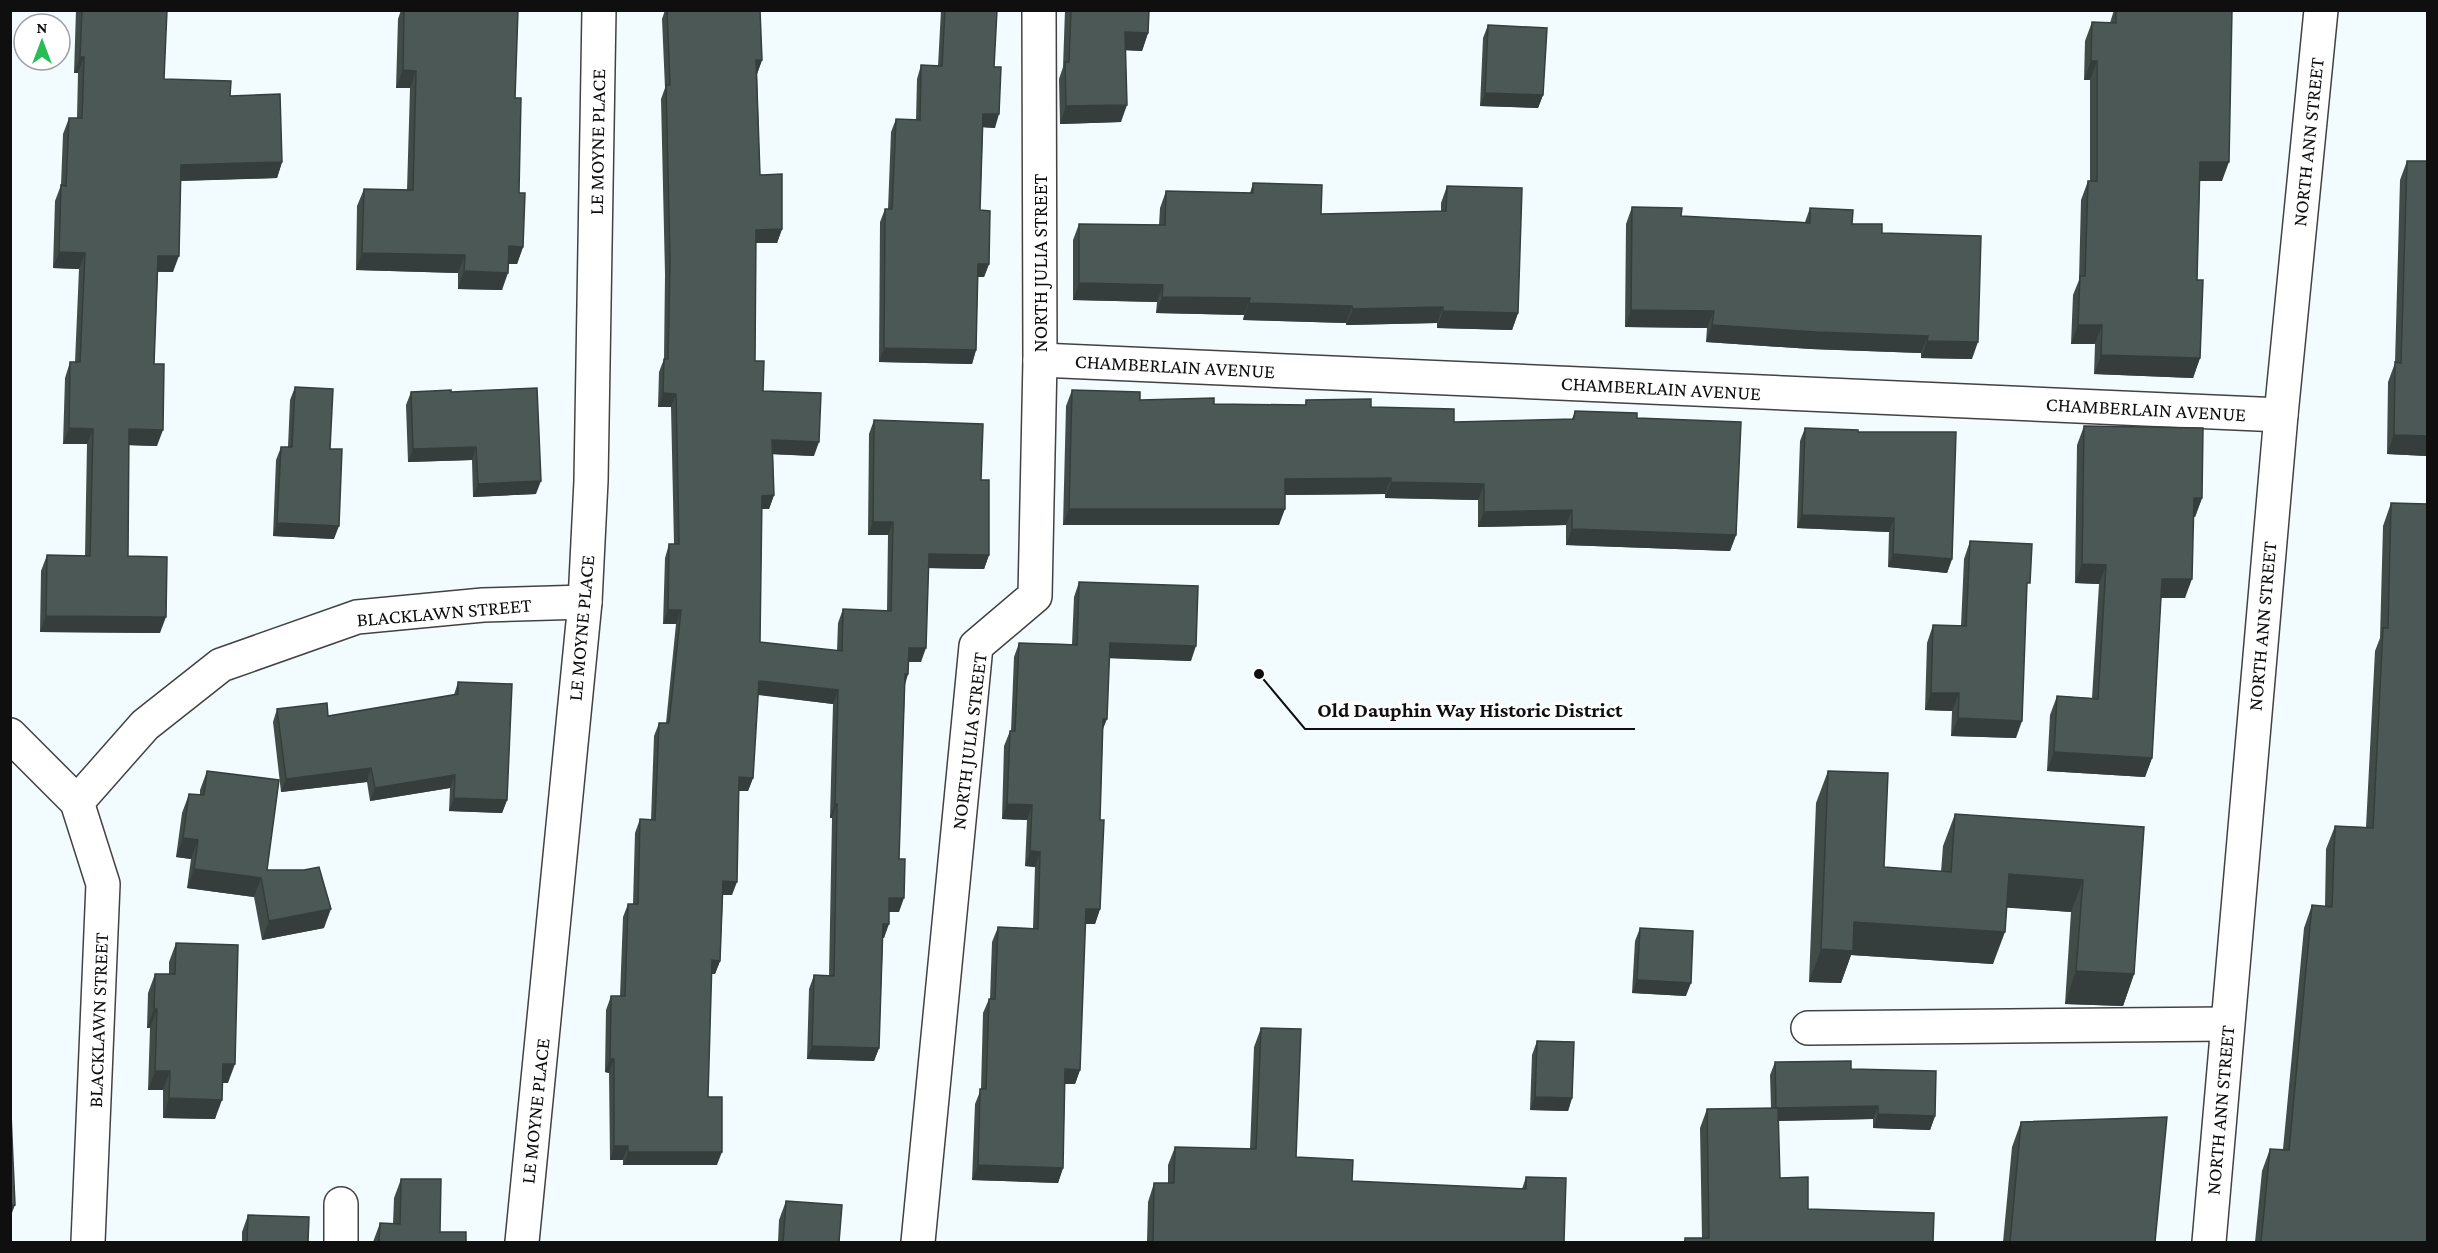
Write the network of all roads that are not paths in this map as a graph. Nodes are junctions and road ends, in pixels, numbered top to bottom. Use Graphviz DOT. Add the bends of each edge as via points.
graph roads {
  1 [pos="599,10"];
  2 [pos="1039,10"];
  3 [pos="2321,10"];
  4 [pos="1040,360"];
  5 [pos="2281,415"];
  6 [pos="585,602"];
  7 [pos="10,735"];
  8 [pos="76,802"];
  9 [pos="2227,1024"];
  10 [pos="1808,1028"];
  11 [pos="341,1204"];
  12 [pos="88,1242"];
  13 [pos="341,1242"];
  14 [pos="522,1242"];
  15 [pos="918,1242"];
  16 [pos="2209,1242"];
  1 -- 6 [label="street, LE MOYNE PLACE"];
  2 -- 4 [label="street, NORTH JULIA STREET"];
  3 -- 5 [label="street, NORTH ANN STREET"];
  4 -- 5 [label="street, CHAMBERLAIN AVENUE"];
  4 -- 15 [label="street, NORTH JULIA STREET" via="1035,596 976,646"];
  5 -- 9 [label="street, NORTH ANN STREET"];
  6 -- 8 [label="street, BLACKLAWN STREET" via="483,605 357,617 221,665 145,725"];
  6 -- 14 [label="street, LE MOYNE PLACE"];
  7 -- 8 [label="street, BLACKLAWN STREET"];
  8 -- 12 [label="street, BLACKLAWN STREET" via="104,884"];
  9 -- 10 [label="street"];
  9 -- 16 [label="street, NORTH ANN STREET"];
  11 -- 13 [label="street"];
}
